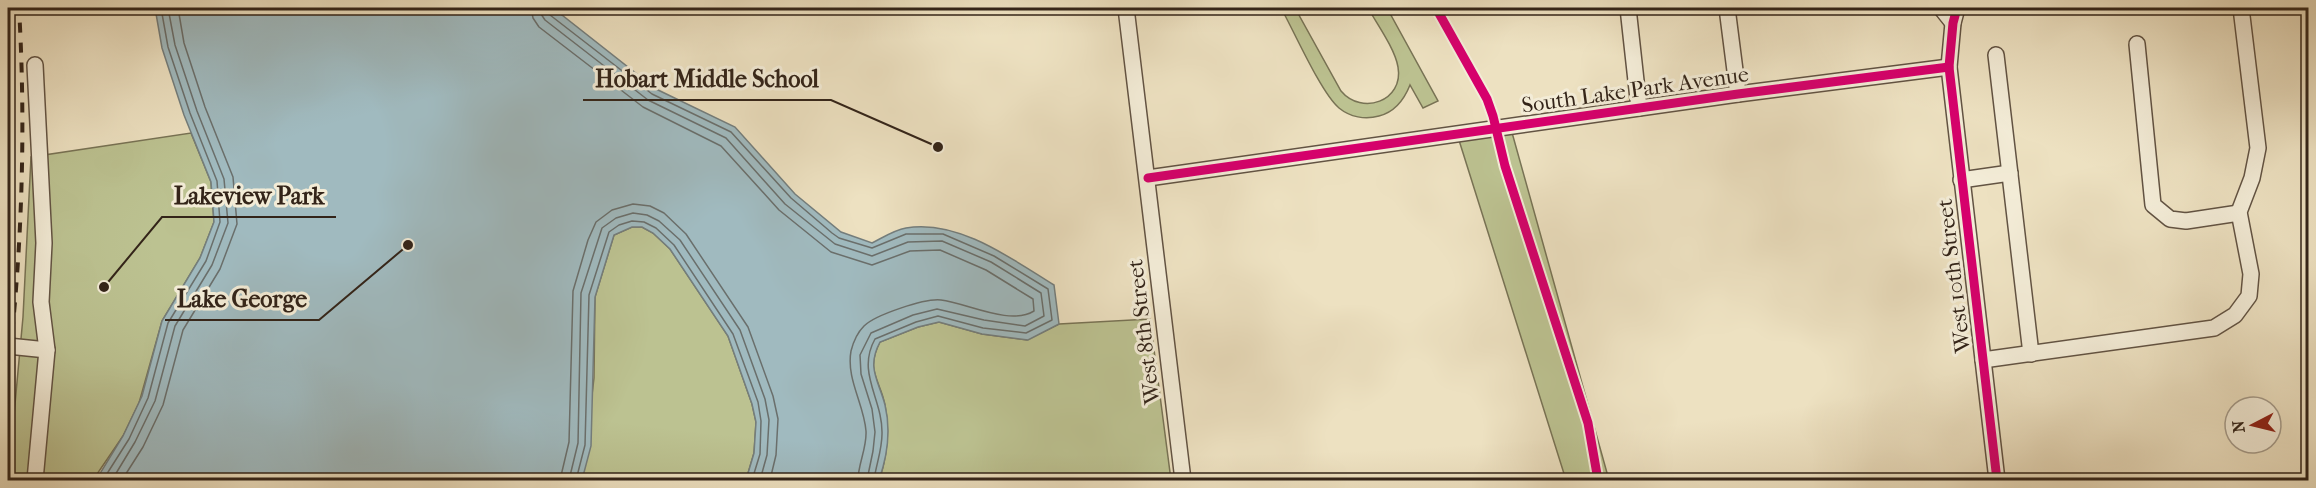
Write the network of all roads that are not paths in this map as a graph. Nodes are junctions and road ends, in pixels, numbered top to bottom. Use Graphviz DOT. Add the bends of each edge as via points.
graph roads {
  1 [pos="1126,8"];
  2 [pos="1628,8"];
  3 [pos="1726,8"];
  4 [pos="1941,8"];
  5 [pos="1957,8"];
  6 [pos="2241,8"];
  7 [pos="1953,23"];
  8 [pos="2137,44"];
  9 [pos="1996,55"];
  10 [pos="35,65"];
  11 [pos="1949,67"];
  12 [pos="1738,94"];
  13 [pos="1639,108"];
  14 [pos="2010,173"];
  15 [pos="1148,178"];
  16 [pos="1961,180"];
  17 [pos="2239,213"];
  18 [pos="8,346"];
  19 [pos="47,350"];
  20 [pos="2031,354"];
  21 [pos="1983,360"];
  22 [pos="35,480"];
  23 [pos="1182,480"];
  24 [pos="1997,480"];
  1 -- 15 [label="street, West 8th Street"];
  2 -- 13 [label="street"];
  3 -- 12 [label="street"];
  4 -- 7 [label="street"];
  5 -- 7 [label="street, West 10th Street"];
  6 -- 17 [label="street" via="2258,148"];
  7 -- 11 [label="street, West 10th Street"];
  8 -- 17 [label="street" via="2153,205 2170,219 2186,221"];
  9 -- 14 [label="street"];
  10 -- 19 [label="street" via="44,243 41,303"];
  11 -- 12 [label="street, South Lake Park Avenue"];
  11 -- 16 [label="street, West 10th Street"];
  12 -- 13 [label="street, South Lake Park Avenue"];
  13 -- 15 [label="street, South Lake Park Avenue"];
  14 -- 16 [label="street"];
  14 -- 20 [label="street"];
  15 -- 23 [label="street, West 8th Street"];
  16 -- 21 [label="street, West 10th Street"];
  17 -- 20 [label="street" via="2251,274 2249,296 2235,315 2214,328"];
  18 -- 19 [label="street"];
  19 -- 22 [label="street"];
  20 -- 21 [label="street"];
  21 -- 24 [label="street, West 10th Street"];
}
